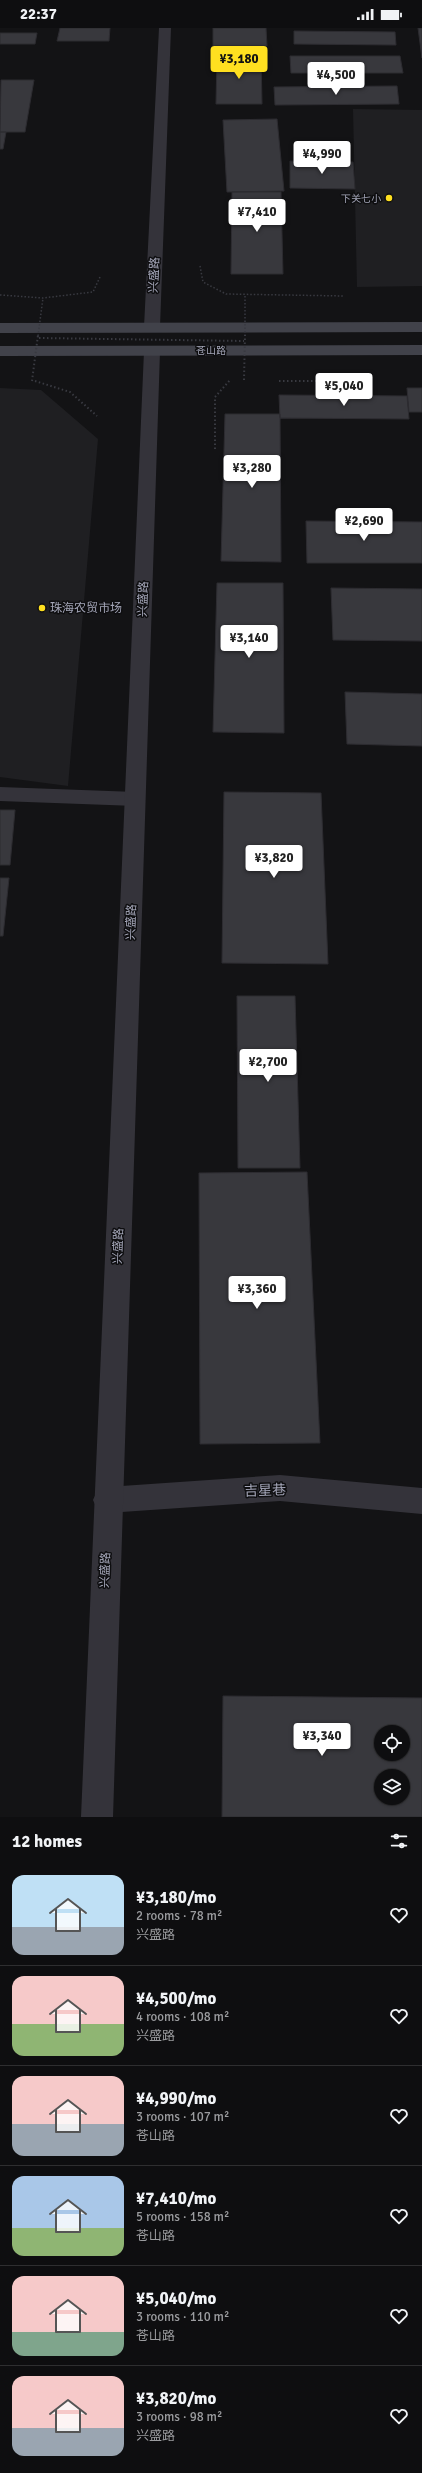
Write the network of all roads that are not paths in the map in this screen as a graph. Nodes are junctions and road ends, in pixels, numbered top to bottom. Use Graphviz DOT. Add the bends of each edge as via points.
graph roads {
  1 [pos="165,28"];
  2 [pos="422,327"];
  3 [pos="0,328"];
  4 [pos="152,328"];
  5 [pos="422,350"];
  6 [pos="0,351"];
  7 [pos="152,351"];
  8 [pos="0,794"];
  9 [pos="136,799"];
  10 [pos="108,1500"];
  11 [pos="422,1501"];
  12 [pos="97,1817"];
  1 -- 4 [label="street, 兴盛路"];
  2 -- 4 [label="main road, 苍山路"];
  3 -- 4 [label="main road, 苍山路"];
  4 -- 7 [label="main road, 兴盛路"];
  5 -- 7 [label="main road, 苍山路"];
  6 -- 7 [label="main road, 苍山路"];
  7 -- 9 [label="street, 兴盛路"];
  8 -- 9 [label="lane"];
  9 -- 10 [label="street, 兴盛路"];
  10 -- 11 [label="street, 吉星巷" via="280,1488"];
  10 -- 12 [label="street, 兴盛路"];
}
